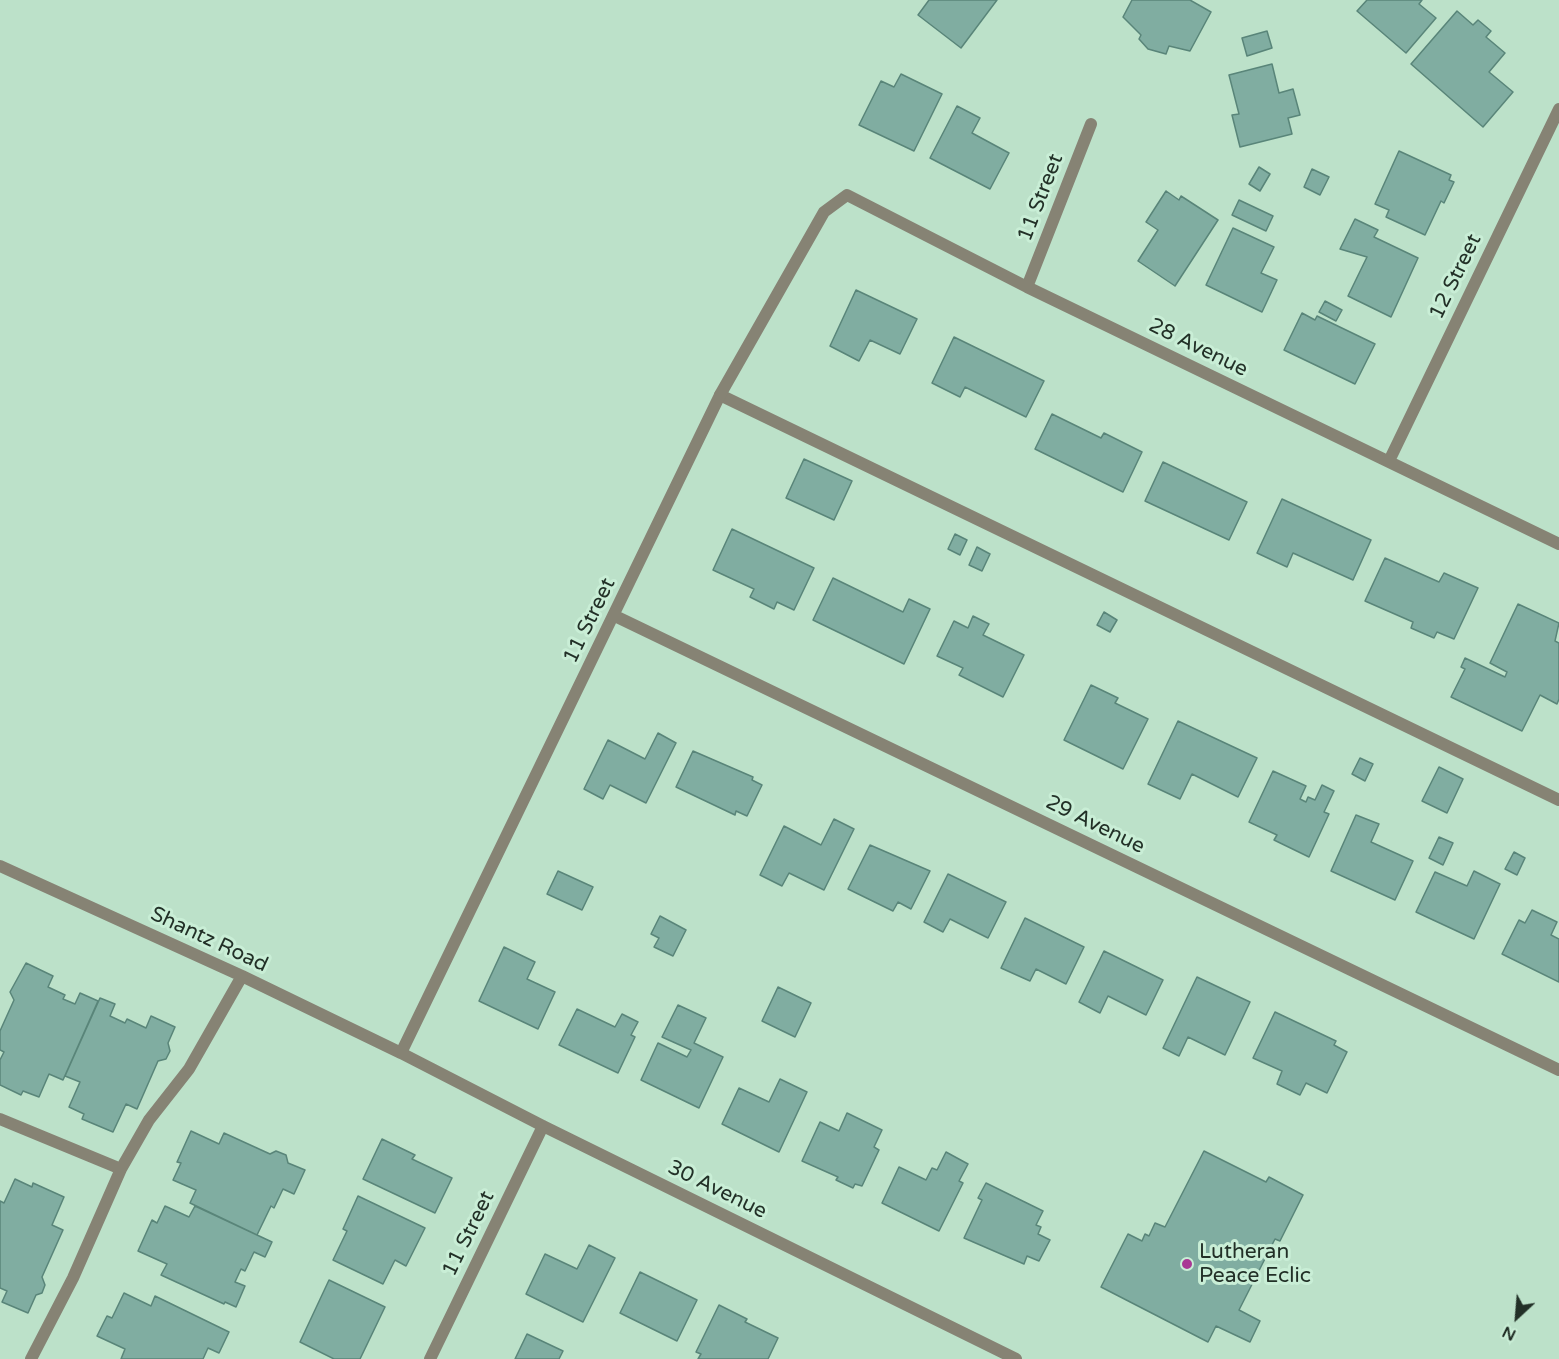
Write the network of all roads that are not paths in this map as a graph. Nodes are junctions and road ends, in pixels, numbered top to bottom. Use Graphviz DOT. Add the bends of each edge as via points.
graph roads {
  1 [pos="1559,109"];
  2 [pos="1091,124"];
  3 [pos="824,212"];
  4 [pos="1027,287"];
  5 [pos="720,395"];
  6 [pos="1389,461"];
  7 [pos="1559,544"];
  8 [pos="615,616"];
  9 [pos="1559,800"];
  10 [pos="0,866"];
  11 [pos="242,976"];
  12 [pos="401,1053"];
  13 [pos="1559,1070"];
  14 [pos="0,1119"];
  15 [pos="543,1126"];
  16 [pos="121,1169"];
  17 [pos="31,1359"];
  18 [pos="430,1359"];
  19 [pos="1016,1359"];
  1 -- 6 [label="street, 12 Street"];
  2 -- 4 [label="street, 11 Street"];
  3 -- 4 [label="street, 28 Avenue" via="847,195"];
  3 -- 5 [label="street, 11 Street"];
  4 -- 6 [label="street, 28 Avenue"];
  5 -- 8 [label="street, 11 Street"];
  5 -- 9 [label="street"];
  6 -- 7 [label="street, 28 Avenue"];
  8 -- 12 [label="street, 11 Street"];
  8 -- 13 [label="street, 29 Avenue"];
  10 -- 11 [label="street, Shantz Road"];
  11 -- 12 [label="street, Shantz Road"];
  11 -- 16 [label="street" via="189,1069 149,1120"];
  12 -- 15 [label="street, 30 Avenue"];
  14 -- 16 [label="street"];
  15 -- 18 [label="street, 11 Street"];
  15 -- 19 [label="street, 30 Avenue"];
  16 -- 17 [label="street" via="73,1278"];
}
